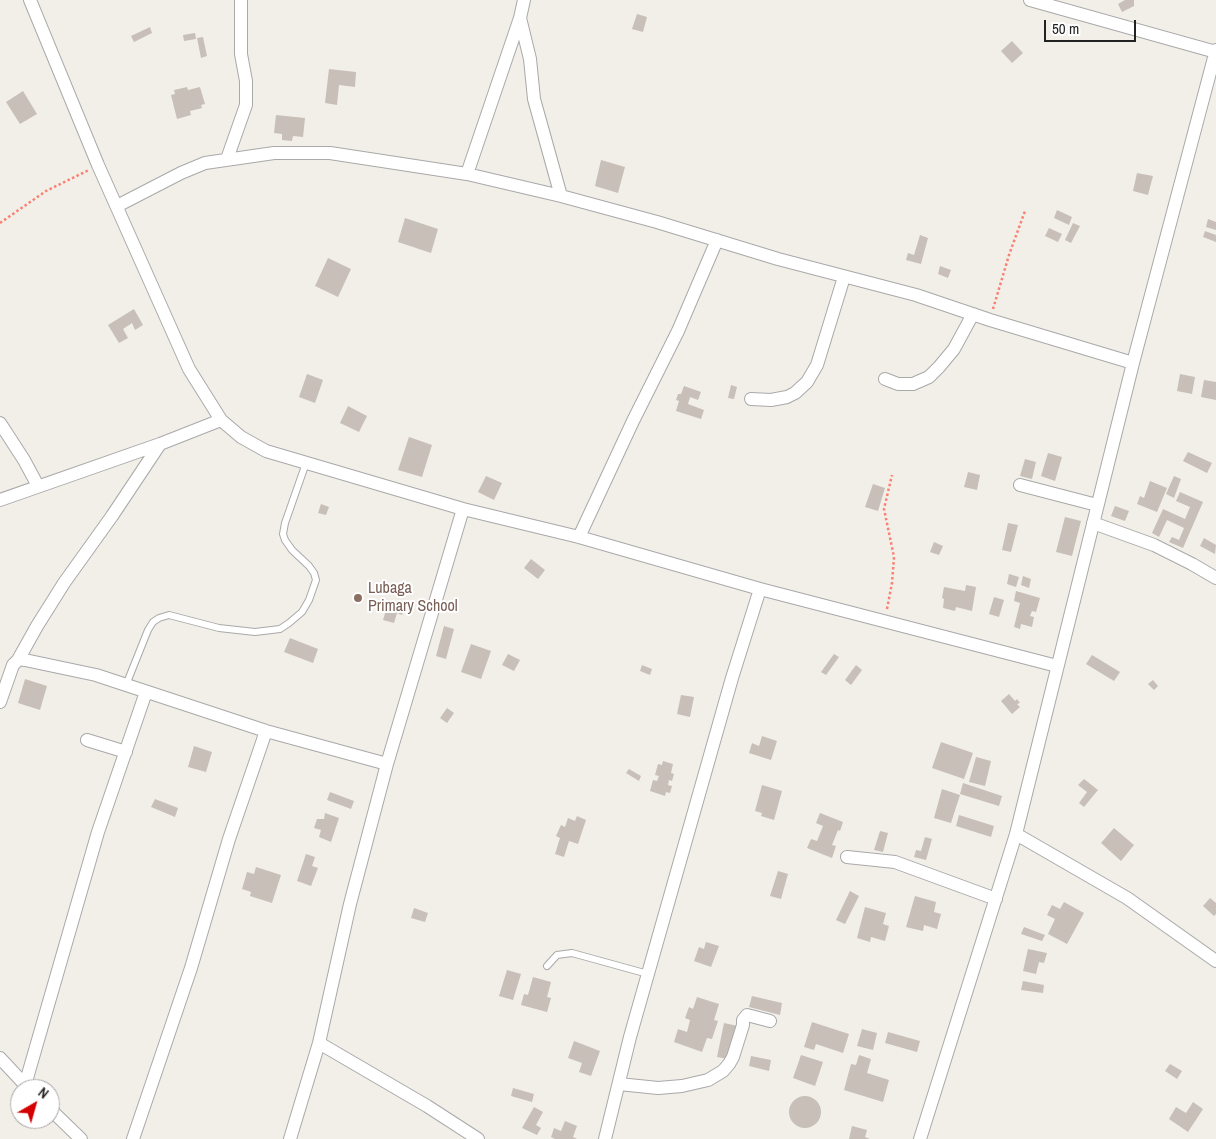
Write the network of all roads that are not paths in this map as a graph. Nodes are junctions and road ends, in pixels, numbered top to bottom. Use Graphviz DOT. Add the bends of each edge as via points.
graph roads {
  1 [pos="30,0"];
  2 [pos="241,0"];
  3 [pos="524,0"];
  4 [pos="1030,0"];
  5 [pos="520,18"];
  6 [pos="1216,51"];
  7 [pos="227,159"];
  8 [pos="467,174"];
  9 [pos="561,196"];
  10 [pos="117,206"];
  11 [pos="717,240"];
  12 [pos="844,276"];
  13 [pos="973,314"];
  14 [pos="1133,362"];
  15 [pos="885,380"];
  16 [pos="751,399"];
  17 [pos="221,420"];
  18 [pos="0,422"];
  19 [pos="160,444"];
  20 [pos="306,462"];
  21 [pos="1020,484"];
  22 [pos="38,486"];
  23 [pos="0,500"];
  24 [pos="1097,505"];
  25 [pos="463,509"];
  26 [pos="1094,523"];
  27 [pos="579,536"];
  28 [pos="1216,578"];
  29 [pos="760,589"];
  30 [pos="18,660"];
  31 [pos="1057,666"];
  32 [pos="126,685"];
  33 [pos="146,692"];
  34 [pos="0,702"];
  35 [pos="266,731"];
  36 [pos="87,740"];
  37 [pos="126,752"];
  38 [pos="387,764"];
  39 [pos="1016,834"];
  40 [pos="847,857"];
  41 [pos="996,899"];
  42 [pos="1216,962"];
  43 [pos="547,966"];
  44 [pos="648,974"];
  45 [pos="770,1021"];
  46 [pos="319,1043"];
  47 [pos="0,1058"];
  48 [pos="20,1079"];
  49 [pos="29,1079"];
  50 [pos="619,1084"];
  51 [pos="60,1119"];
  52 [pos="81,1139"];
  53 [pos="133,1139"];
  54 [pos="290,1139"];
  55 [pos="478,1139"];
  56 [pos="605,1139"];
  57 [pos="920,1139"];
  1 -- 10 [label="street"];
  2 -- 7 [label="street" via="246,105"];
  3 -- 5 [label="street"];
  4 -- 6 [label="street"];
  5 -- 8 [label="street"];
  5 -- 9 [label="street" via="530,59 534,99"];
  6 -- 14 [label="street"];
  7 -- 8 [label="street" via="274,153 330,153"];
  7 -- 10 [label="street" via="197,166"];
  8 -- 9 [label="street"];
  9 -- 11 [label="street"];
  10 -- 17 [label="street" via="189,369"];
  11 -- 12 [label="street"];
  11 -- 27 [label="street" via="678,331"];
  12 -- 13 [label="street"];
  12 -- 16 [label="street" via="808,382 787,397"];
  13 -- 14 [label="street"];
  13 -- 15 [label="street" via="954,349 928,377 913,384"];
  14 -- 24 [label="street"];
  17 -- 19 [label="street"];
  17 -- 20 [label="street" via="266,450"];
  18 -- 22 [label="street"];
  19 -- 22 [label="street"];
  19 -- 30 [label="street" via="64,583"];
  20 -- 25 [label="street"];
  20 -- 32 [label="lane" via="283,534 316,580 302,612 280,628 255,632 219,628 169,615 160,618 148,630"];
  21 -- 24 [label="street"];
  22 -- 23 [label="street"];
  24 -- 26 [label="street"];
  25 -- 27 [label="street"];
  25 -- 38 [label="street"];
  26 -- 28 [label="street" via="1154,545"];
  26 -- 31 [label="street"];
  27 -- 29 [label="street"];
  29 -- 31 [label="street"];
  29 -- 44 [label="street"];
  30 -- 32 [label="street" via="61,666"];
  30 -- 34 [label="street" via="10,672"];
  31 -- 39 [label="street"];
  32 -- 33 [label="street"];
  33 -- 35 [label="street"];
  33 -- 37 [label="street"];
  35 -- 38 [label="street"];
  35 -- 53 [label="street"];
  36 -- 37 [label="street"];
  37 -- 49 [label="street" via="98,832"];
  38 -- 46 [label="street" via="350,904"];
  39 -- 41 [label="street"];
  39 -- 42 [label="street" via="1126,898"];
  40 -- 41 [label="street" via="896,862"];
  41 -- 57 [label="street"];
  43 -- 44 [label="lane" via="557,954 572,953"];
  44 -- 50 [label="street"];
  45 -- 50 [label="street" via="747,1015 729,1064 708,1080 658,1088"];
  46 -- 54 [label="street"];
  46 -- 55 [label="street"];
  47 -- 48 [label="street"];
  50 -- 56 [label="street"];
  51 -- 52 [label="street"];
}
